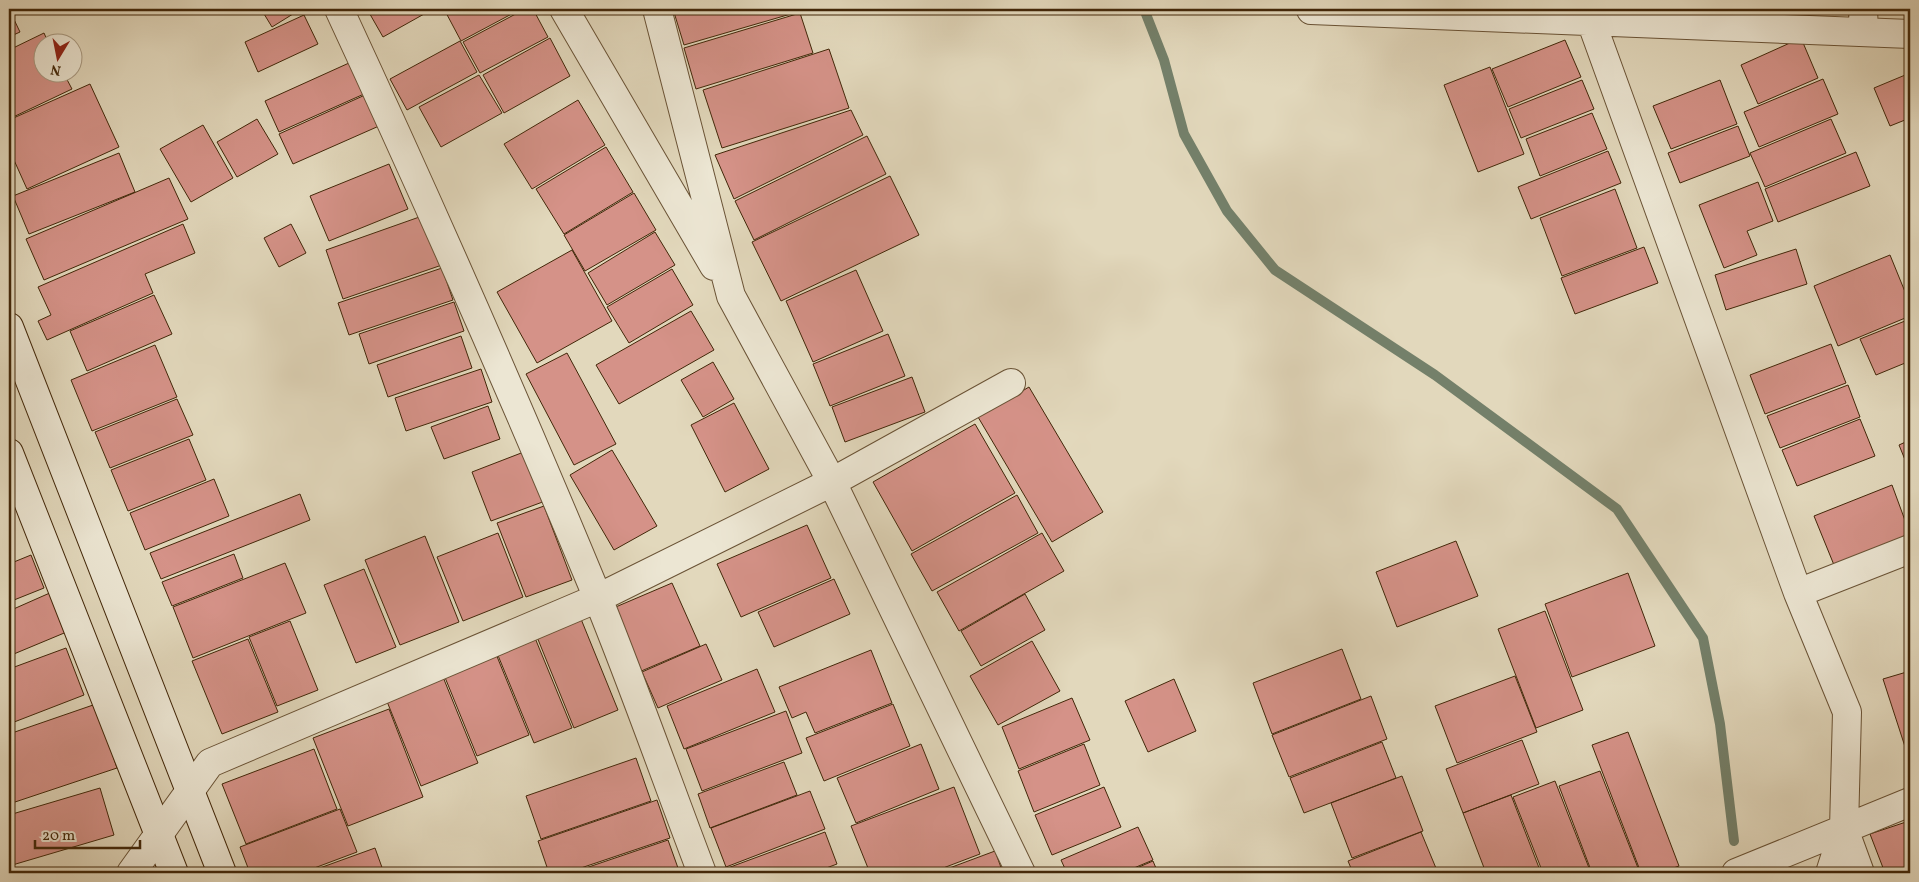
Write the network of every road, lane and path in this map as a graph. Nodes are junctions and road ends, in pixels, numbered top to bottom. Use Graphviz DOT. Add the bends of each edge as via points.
graph roads {
  1 [pos="339,9"];
  2 [pos="564,9"];
  3 [pos="657,9"];
  4 [pos="1311,10"];
  5 [pos="1591,21"];
  6 [pos="1864,21"];
  7 [pos="1910,34"];
  8 [pos="732,296"];
  9 [pos="9,327"];
  10 [pos="1011,384"];
  11 [pos="9,453"];
  12 [pos="832,482"];
  13 [pos="1910,549"];
  14 [pos="1798,593"];
  15 [pos="598,598"];
  16 [pos="191,790"];
  17 [pos="1910,802"];
  18 [pos="1844,829"];
  19 [pos="159,834"];
  20 [pos="131,873"];
  21 [pos="174,873"];
  22 [pos="222,873"];
  23 [pos="702,873"];
  24 [pos="1021,873"];
  25 [pos="1736,873"];
  26 [pos="1830,873"];
  27 [pos="1860,873"];
  1 -- 15 [label="street" via="499,363"];
  2 -- 8 [label="street"];
  3 -- 8 [label="street"];
  4 -- 5 [label="street"];
  5 -- 6 [label="street"];
  5 -- 14 [label="street"];
  6 -- 7 [label="street"];
  8 -- 12 [label="street"];
  9 -- 16 [label="street"];
  10 -- 12 [label="street"];
  11 -- 19 [label="street"];
  12 -- 15 [label="street"];
  12 -- 24 [label="street"];
  13 -- 14 [label="street"];
  14 -- 18 [label="street" via="1846,712"];
  15 -- 16 [label="street" via="210,763"];
  15 -- 23 [label="street"];
  16 -- 19 [label="street"];
  16 -- 22 [label="street"];
  17 -- 18 [label="street"];
  18 -- 25 [label="street"];
  18 -- 26 [label="street"];
  18 -- 27 [label="street"];
  19 -- 20 [label="street"];
  19 -- 21 [label="street"];
}
